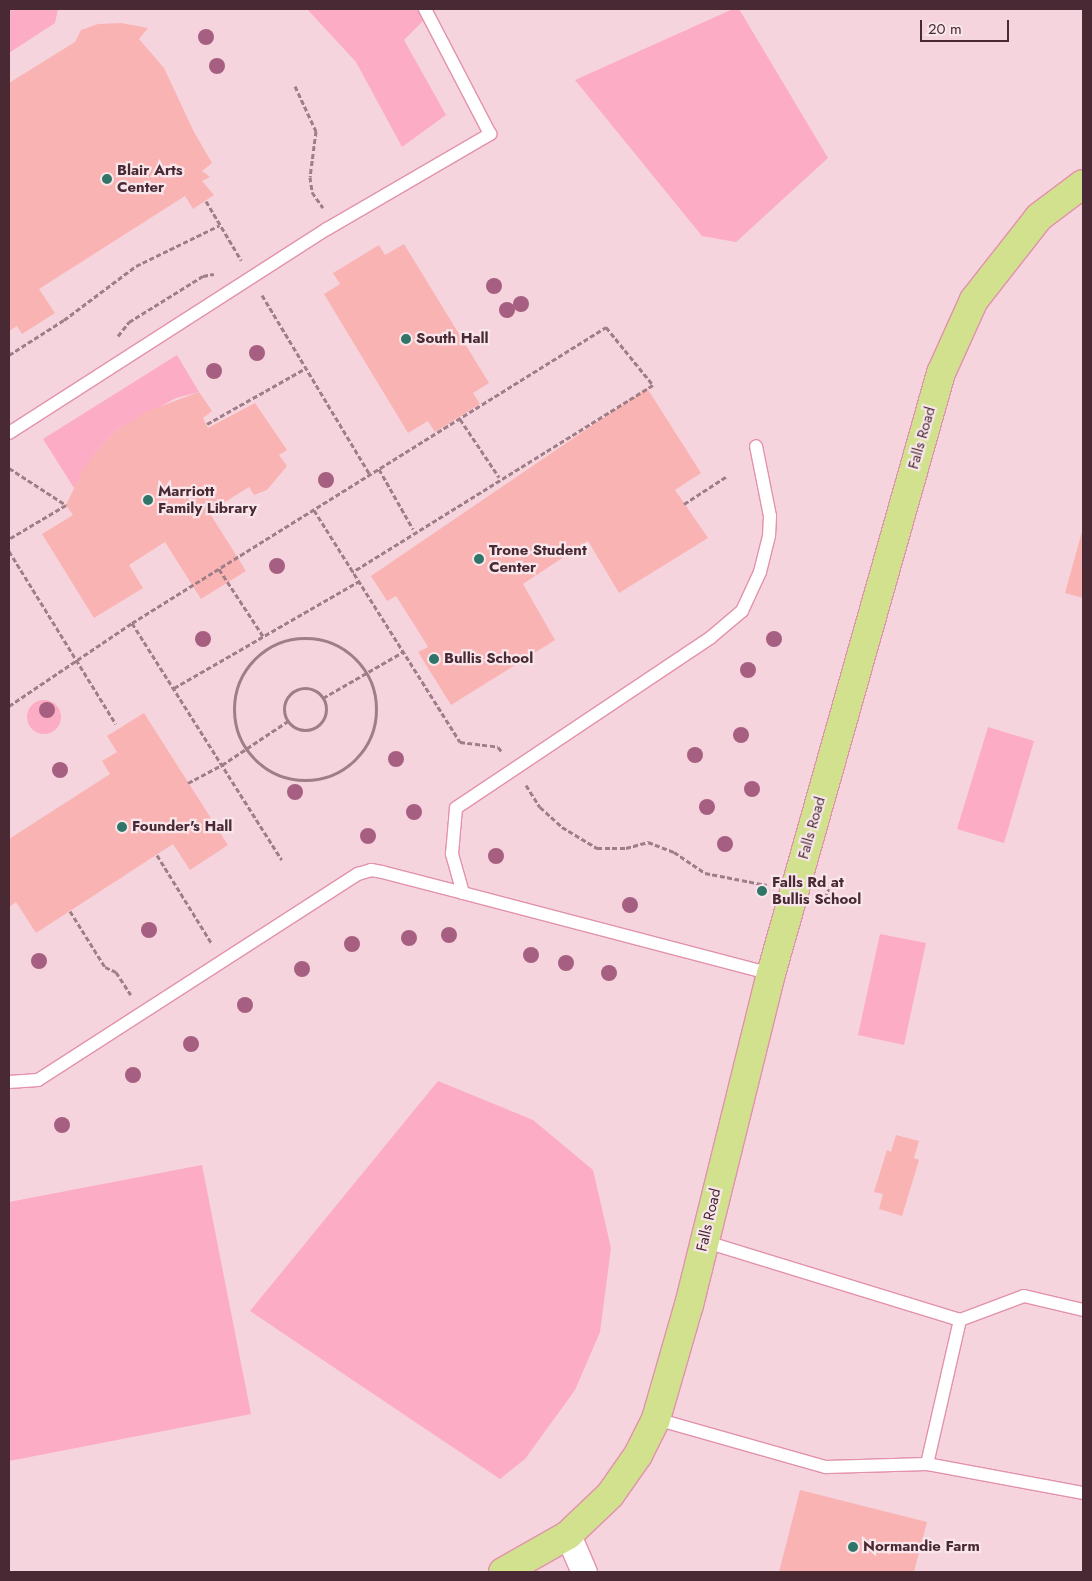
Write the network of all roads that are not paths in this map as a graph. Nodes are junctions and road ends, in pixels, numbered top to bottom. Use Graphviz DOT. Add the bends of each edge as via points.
graph roads {
  1 [pos="425,9"];
  2 [pos="1083,184"];
  3 [pos="9,434"];
  4 [pos="756,446"];
  5 [pos="463,893"];
  6 [pos="771,974"];
  7 [pos="9,1082"];
  8 [pos="704,1242"];
  9 [pos="1083,1310"];
  10 [pos="960,1320"];
  11 [pos="656,1419"];
  12 [pos="927,1464"];
  13 [pos="1083,1493"];
  14 [pos="568,1535"];
  15 [pos="503,1572"];
  16 [pos="584,1572"];
  1 -- 3 [label="lane" via="490,134 252,278"];
  2 -- 6 [label="main road, Falls Road" via="1039,217 974,300 941,373"];
  4 -- 5 [label="lane" via="770,516 769,536 760,572 742,610 710,638 456,808 452,854"];
  5 -- 6 [label="lane"];
  5 -- 7 [label="lane" via="371,870 358,874 38,1080"];
  6 -- 8 [label="main road, Falls Road"];
  8 -- 10 [label="lane"];
  8 -- 11 [label="main road, Falls Road"];
  9 -- 10 [label="lane" via="1024,1296"];
  10 -- 12 [label="lane"];
  11 -- 12 [label="lane" via="826,1467"];
  11 -- 14 [label="main road, Falls Road" via="638,1455 610,1495"];
  12 -- 13 [label="lane"];
  14 -- 15 [label="main road, Falls Road"];
  14 -- 16 [label="street"];
}
